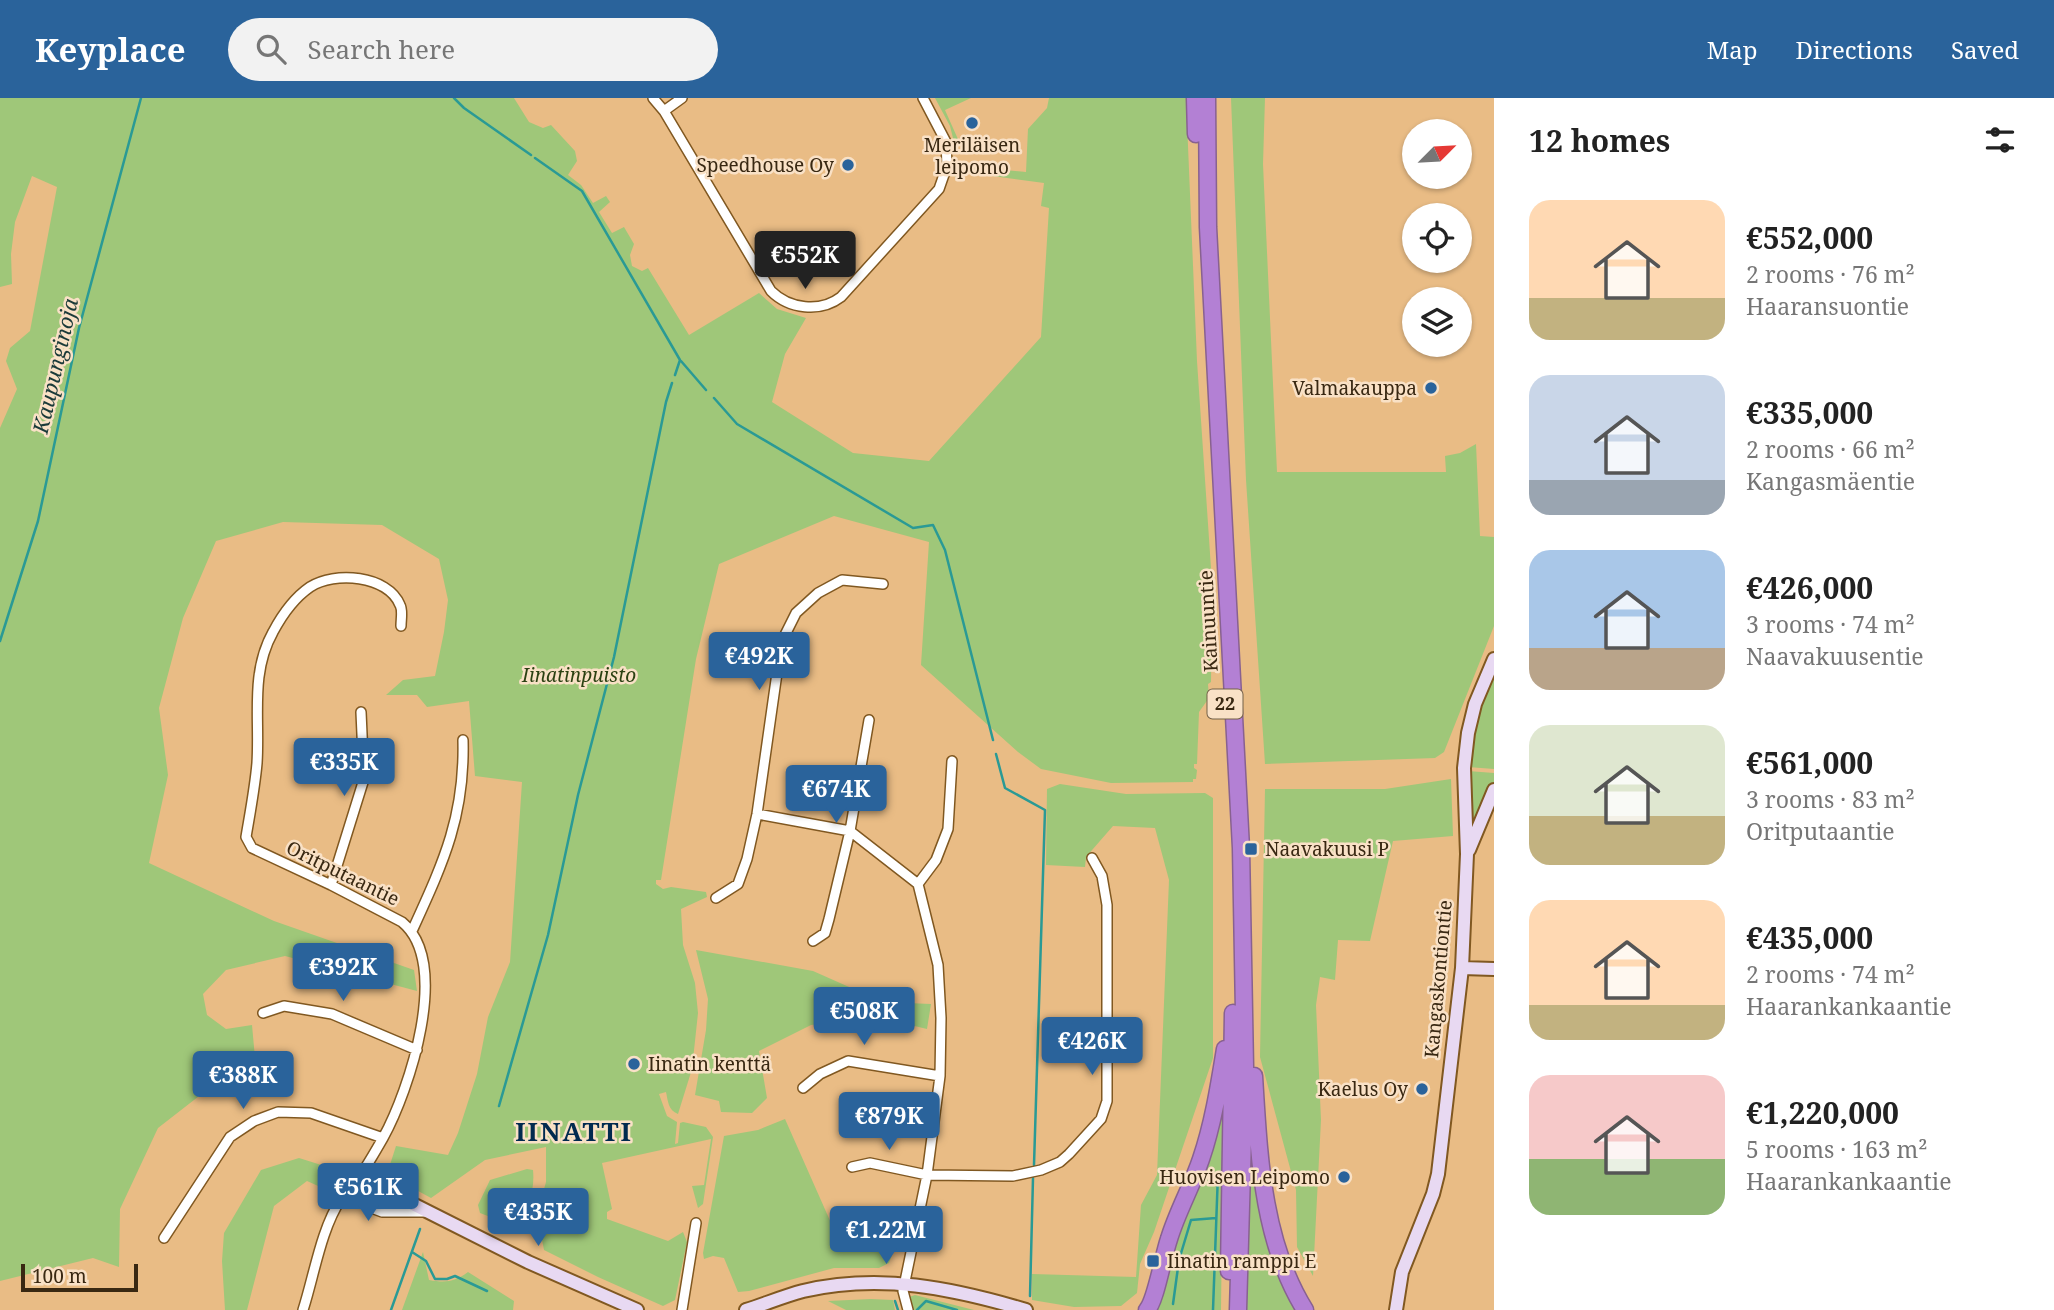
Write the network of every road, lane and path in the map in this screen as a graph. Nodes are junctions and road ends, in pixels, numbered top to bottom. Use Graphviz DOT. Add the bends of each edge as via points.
graph roads {
  1 [pos="653,98"];
  2 [pos="682,98"];
  3 [pos="923,98"];
  4 [pos="1195,98"];
  5 [pos="1207,98"];
  6 [pos="664,111"];
  7 [pos="883,584"];
  8 [pos="401,626"];
  9 [pos="1494,659"];
  10 [pos="361,712"];
  11 [pos="869,720"];
  12 [pos="463,740"];
  13 [pos="952,761"];
  14 [pos="1494,790"];
  15 [pos="757,814"];
  16 [pos="850,831"];
  17 [pos="1467,854"];
  18 [pos="1093,858"];
  19 [pos="918,884"];
  20 [pos="331,885"];
  21 [pos="716,898"];
  22 [pos="412,931"];
  23 [pos="813,941"];
  24 [pos="1462,968"];
  25 [pos="1494,969"];
  26 [pos="1238,1005"];
  27 [pos="263,1013"];
  28 [pos="417,1050"];
  29 [pos="940,1076"];
  30 [pos="803,1088"];
  31 [pos="383,1138"];
  32 [pos="852,1167"];
  33 [pos="927,1175"];
  34 [pos="359,1177"];
  35 [pos="381,1188"];
  36 [pos="427,1212"];
  37 [pos="696,1223"];
  38 [pos="164,1238"];
  39 [pos="905,1283"];
  40 [pos="303,1310"];
  41 [pos="637,1310"];
  42 [pos="682,1310"];
  43 [pos="746,1310"];
  44 [pos="908,1310"];
  45 [pos="1026,1310"];
  46 [pos="1146,1310"];
  47 [pos="1228,1310"];
  48 [pos="1238,1310"];
  49 [pos="1305,1310"];
  50 [pos="1396,1310"];
  1 -- 6 [label="street"];
  2 -- 6 [label="street"];
  3 -- 6 [label="street" via="946,142 947,166 939,190 841,296 814,307 786,301 771,291"];
  4 -- 26 [label="highway, Kainuuntie / 22"];
  5 -- 26 [label="highway, Kainuuntie / 22" via="1208,227 1237,760"];
  7 -- 15 [label="street" via="842,580 796,613 779,659"];
  8 -- 20 [label="street, Oritputaantie" via="401,606 391,592 364,579 332,579 312,586 292,603 273,631 259,667 257,763 247,843"];
  9 -- 17 [label="street, Kangaskontiontie" via="1468,733 1464,768"];
  10 -- 20 [label="street" via="364,779"];
  11 -- 16 [label="street"];
  12 -- 22 [label="street" via="464,776 454,832"];
  13 -- 19 [label="street" via="948,830 936,860"];
  14 -- 17 [label="street, Kangaskontiontie"];
  15 -- 16 [label="street"];
  15 -- 21 [label="street" via="738,884"];
  16 -- 19 [label="street"];
  16 -- 23 [label="street" via="825,933"];
  17 -- 24 [label="street, Kangaskontiontie"];
  18 -- 33 [label="street" via="1107,905 1107,1101 1101,1119 1060,1162 1041,1170 1013,1176"];
  19 -- 29 [label="street" via="938,965"];
  20 -- 22 [label="street, Oritputaantie"];
  22 -- 28 [label="street, Oritputaantie" via="424,974"];
  24 -- 25 [label="street"];
  24 -- 50 [label="street, Kangaskontiontie" via="1438,1174 1402,1272"];
  26 -- 46 [label="highway" via="1201,1160 1170,1235 1152,1304"];
  26 -- 47 [label="highway, Kainuuntie / 22"];
  26 -- 48 [label="highway, Kainuuntie / 22" via="1245,1067"];
  26 -- 49 [label="highway" via="1253,1052 1259,1156 1269,1216 1282,1267"];
  27 -- 28 [label="street" via="284,1006 331,1014"];
  28 -- 31 [label="street, Oritputaantie" via="405,1091"];
  29 -- 30 [label="street" via="848,1061"];
  29 -- 33 [label="street"];
  31 -- 34 [label="street, Oritputaantie"];
  31 -- 38 [label="street" via="311,1113 278,1112 254,1121 230,1138"];
  32 -- 33 [label="street" via="870,1163"];
  33 -- 39 [label="street"];
  34 -- 35 [label="street"];
  34 -- 40 [label="street, Oritputaantie" via="328,1226"];
  35 -- 36 [label="street"];
  35 -- 36 [label="street" via="373,1192 374,1209"];
  36 -- 41 [label="street"];
  37 -- 42 [label="street"];
  39 -- 43 [label="street" via="853,1282 802,1291"];
  39 -- 44 [label="street"];
  39 -- 45 [label="street" via="945,1288"];
}
